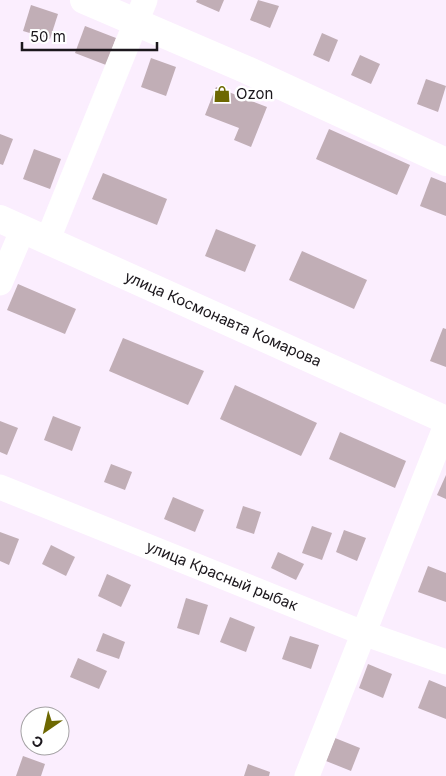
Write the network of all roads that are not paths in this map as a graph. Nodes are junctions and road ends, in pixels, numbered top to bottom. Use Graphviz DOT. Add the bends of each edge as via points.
graph roads {
  1 [pos="84,0"];
  2 [pos="140,11"];
  3 [pos="446,162"];
  4 [pos="11,224"];
  5 [pos="48,239"];
  6 [pos="0,283"];
  7 [pos="446,420"];
  8 [pos="446,425"];
  9 [pos="0,486"];
  10 [pos="363,633"];
  11 [pos="446,662"];
  12 [pos="307,776"];
  1 -- 2 [label="main road"];
  2 -- 3 [label="main road"];
  2 -- 5 [label="street"];
  4 -- 5 [label="main road, улица Космонавта Комарова"];
  4 -- 6 [label="street"];
  5 -- 7 [label="main road, улица Космонавта Комарова"];
  8 -- 10 [label="street"];
  9 -- 10 [label="street, улица Красный рыбак"];
  10 -- 11 [label="street, улица Красный рыбак"];
  10 -- 12 [label="street"];
}
